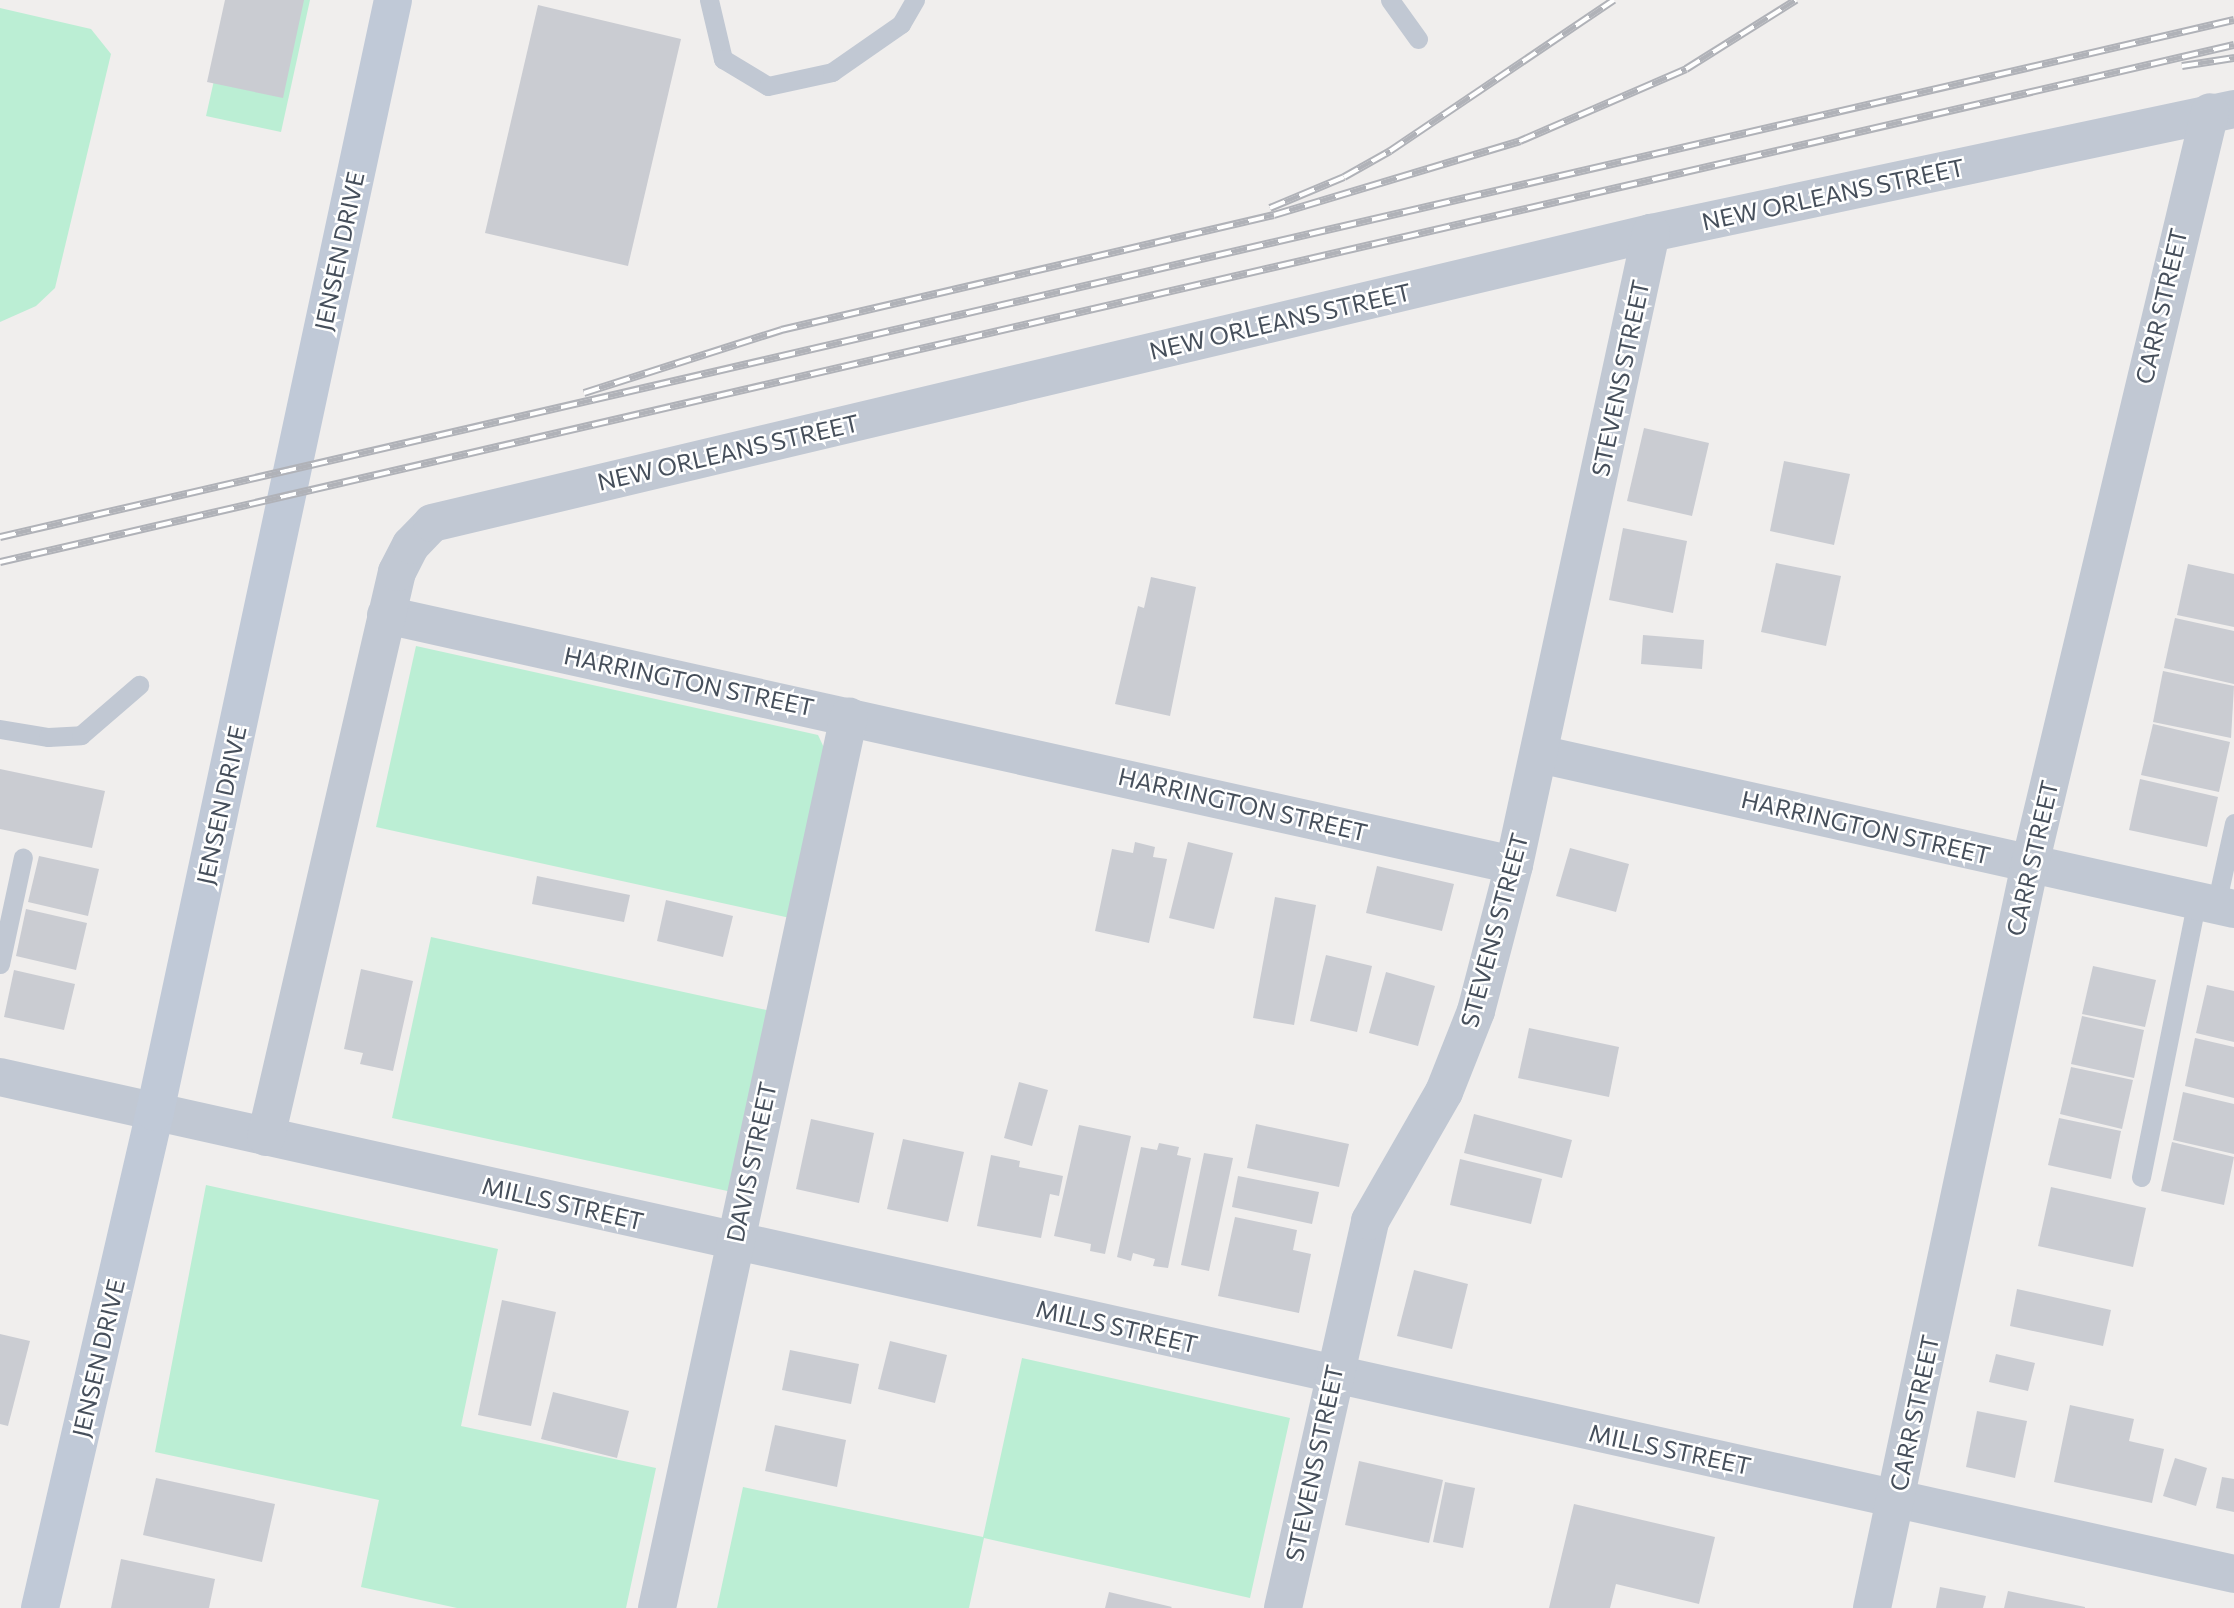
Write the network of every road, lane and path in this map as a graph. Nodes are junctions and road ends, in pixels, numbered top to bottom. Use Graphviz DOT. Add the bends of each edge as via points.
graph roads {
  1 [pos="393,0"];
  2 [pos="709,0"];
  3 [pos="915,0"];
  4 [pos="1390,0"];
  5 [pos="1418,39"];
  6 [pos="2222,111"];
  7 [pos="1651,233"];
  8 [pos="386,615"];
  9 [pos="139,685"];
  10 [pos="849,716"];
  11 [pos="0,729"];
  12 [pos="1539,754"];
  13 [pos="2234,822"];
  14 [pos="23,857"];
  15 [pos="2030,864"];
  16 [pos="1514,865"];
  17 [pos="2216,905"];
  18 [pos="0,964"];
  19 [pos="0,1077"];
  20 [pos="155,1112"];
  21 [pos="266,1137"];
  22 [pos="2141,1177"];
  23 [pos="733,1241"];
  24 [pos="1333,1374"];
  25 [pos="1896,1499"];
  26 [pos="2234,1574"];
  27 [pos="40,1608"];
  28 [pos="657,1608"];
  29 [pos="1283,1608"];
  30 [pos="1872,1608"];
  1 -- 20 [label="main road, JENSEN DRIVE"];
  2 -- 3 [label="lane" via="723,59 768,86 832,72 901,24"];
  4 -- 5 [label="lane"];
  6 -- 7 [label="street, NEW ORLEANS STREET"];
  6 -- 15 [label="street, CARR STREET"];
  7 -- 8 [label="street, NEW ORLEANS STREET" via="432,523 411,545 397,572"];
  7 -- 12 [label="street, STEVENS STREET"];
  8 -- 10 [label="street, HARRINGTON STREET"];
  8 -- 21 [label="street"];
  9 -- 11 [label="lane" via="81,735 48,737"];
  10 -- 16 [label="street, HARRINGTON STREET"];
  10 -- 23 [label="street, DAVIS STREET"];
  12 -- 15 [label="street, HARRINGTON STREET"];
  12 -- 16 [label="street, STEVENS STREET"];
  13 -- 17 [label="lane"];
  14 -- 18 [label="lane"];
  15 -- 17 [label="street, HARRINGTON STREET"];
  15 -- 25 [label="street, CARR STREET"];
  16 -- 24 [label="street, STEVENS STREET" via="1476,1012 1444,1092 1370,1222"];
  17 -- 22 [label="lane"];
  19 -- 20 [label="street, MILLS STREET"];
  20 -- 21 [label="street, MILLS STREET"];
  20 -- 27 [label="main road, JENSEN DRIVE"];
  21 -- 23 [label="street, MILLS STREET"];
  23 -- 24 [label="street, MILLS STREET"];
  23 -- 28 [label="street, DAVIS STREET"];
  24 -- 25 [label="street, MILLS STREET"];
  24 -- 29 [label="street, STEVENS STREET"];
  25 -- 26 [label="street, MILLS STREET"];
  25 -- 30 [label="street, CARR STREET"];
}
